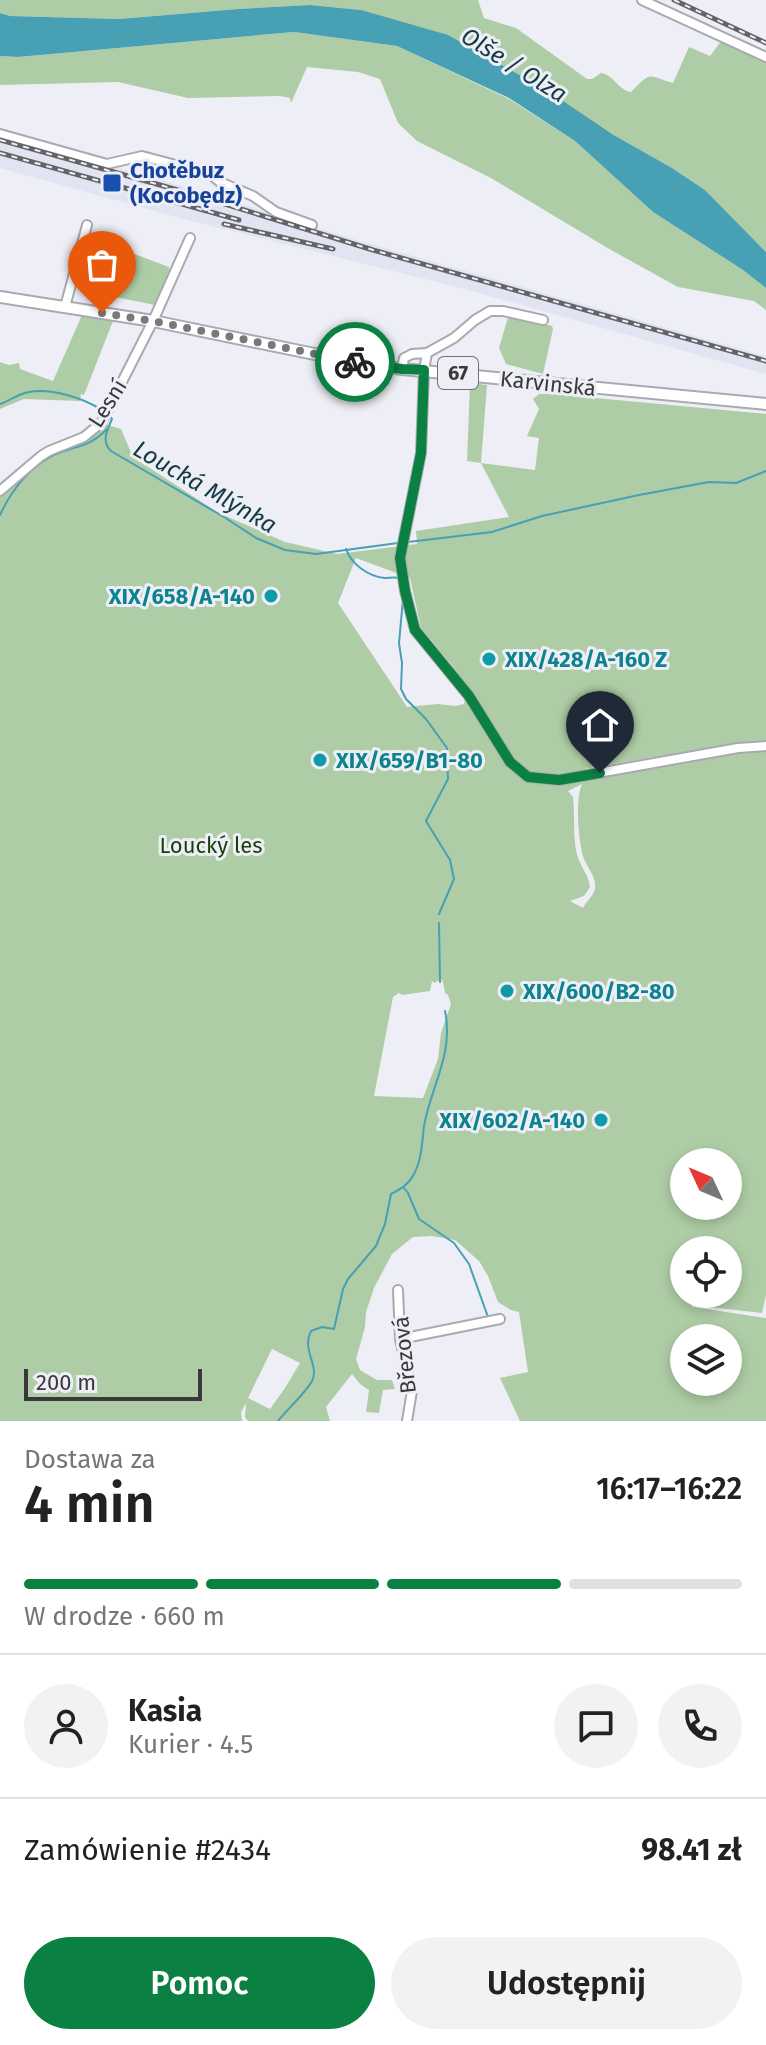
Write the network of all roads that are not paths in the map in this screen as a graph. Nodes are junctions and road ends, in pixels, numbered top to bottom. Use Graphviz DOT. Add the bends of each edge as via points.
graph roads {
  1 [pos="642,0"];
  2 [pos="656,3"];
  3 [pos="766,57"];
  4 [pos="0,134"];
  5 [pos="87,225"];
  6 [pos="312,225"];
  7 [pos="190,238"];
  8 [pos="0,297"];
  9 [pos="65,307"];
  10 [pos="543,320"];
  11 [pos="153,321"];
  12 [pos="427,353"];
  13 [pos="402,369"];
  14 [pos="424,370"];
  15 [pos="766,404"];
  16 [pos="0,491"];
  17 [pos="766,746"];
  18 [pos="398,1290"];
  19 [pos="500,1319"];
  20 [pos="400,1339"];
  21 [pos="407,1421"];
  1 -- 2 [label="street"];
  2 -- 3 [label="street"];
  4 -- 6 [label="street" via="107,164 142,156 210,174 276,212"];
  5 -- 9 [label="street"];
  7 -- 11 [label="street, Lesní"];
  8 -- 9 [label="main road, Karvinská / 67"];
  9 -- 11 [label="main road, Karvinská / 67"];
  10 -- 12 [label="street" via="490,311"];
  11 -- 13 [label="main road, Karvinská / 67"];
  11 -- 16 [label="street, Lesní" via="101,423 84,437 41,456"];
  12 -- 13 [label="street" via="404,358"];
  12 -- 14 [label="street"];
  13 -- 14 [label="main road, Karvinská / 67"];
  14 -- 15 [label="main road, Karvinská / 67"];
  14 -- 17 [label="street" via="421,453 400,558 405,591 415,630 469,696 510,762 528,777 559,780"];
  18 -- 20 [label="street, Březová"];
  19 -- 20 [label="street"];
  20 -- 21 [label="street, Březová" via="412,1391"];
}
